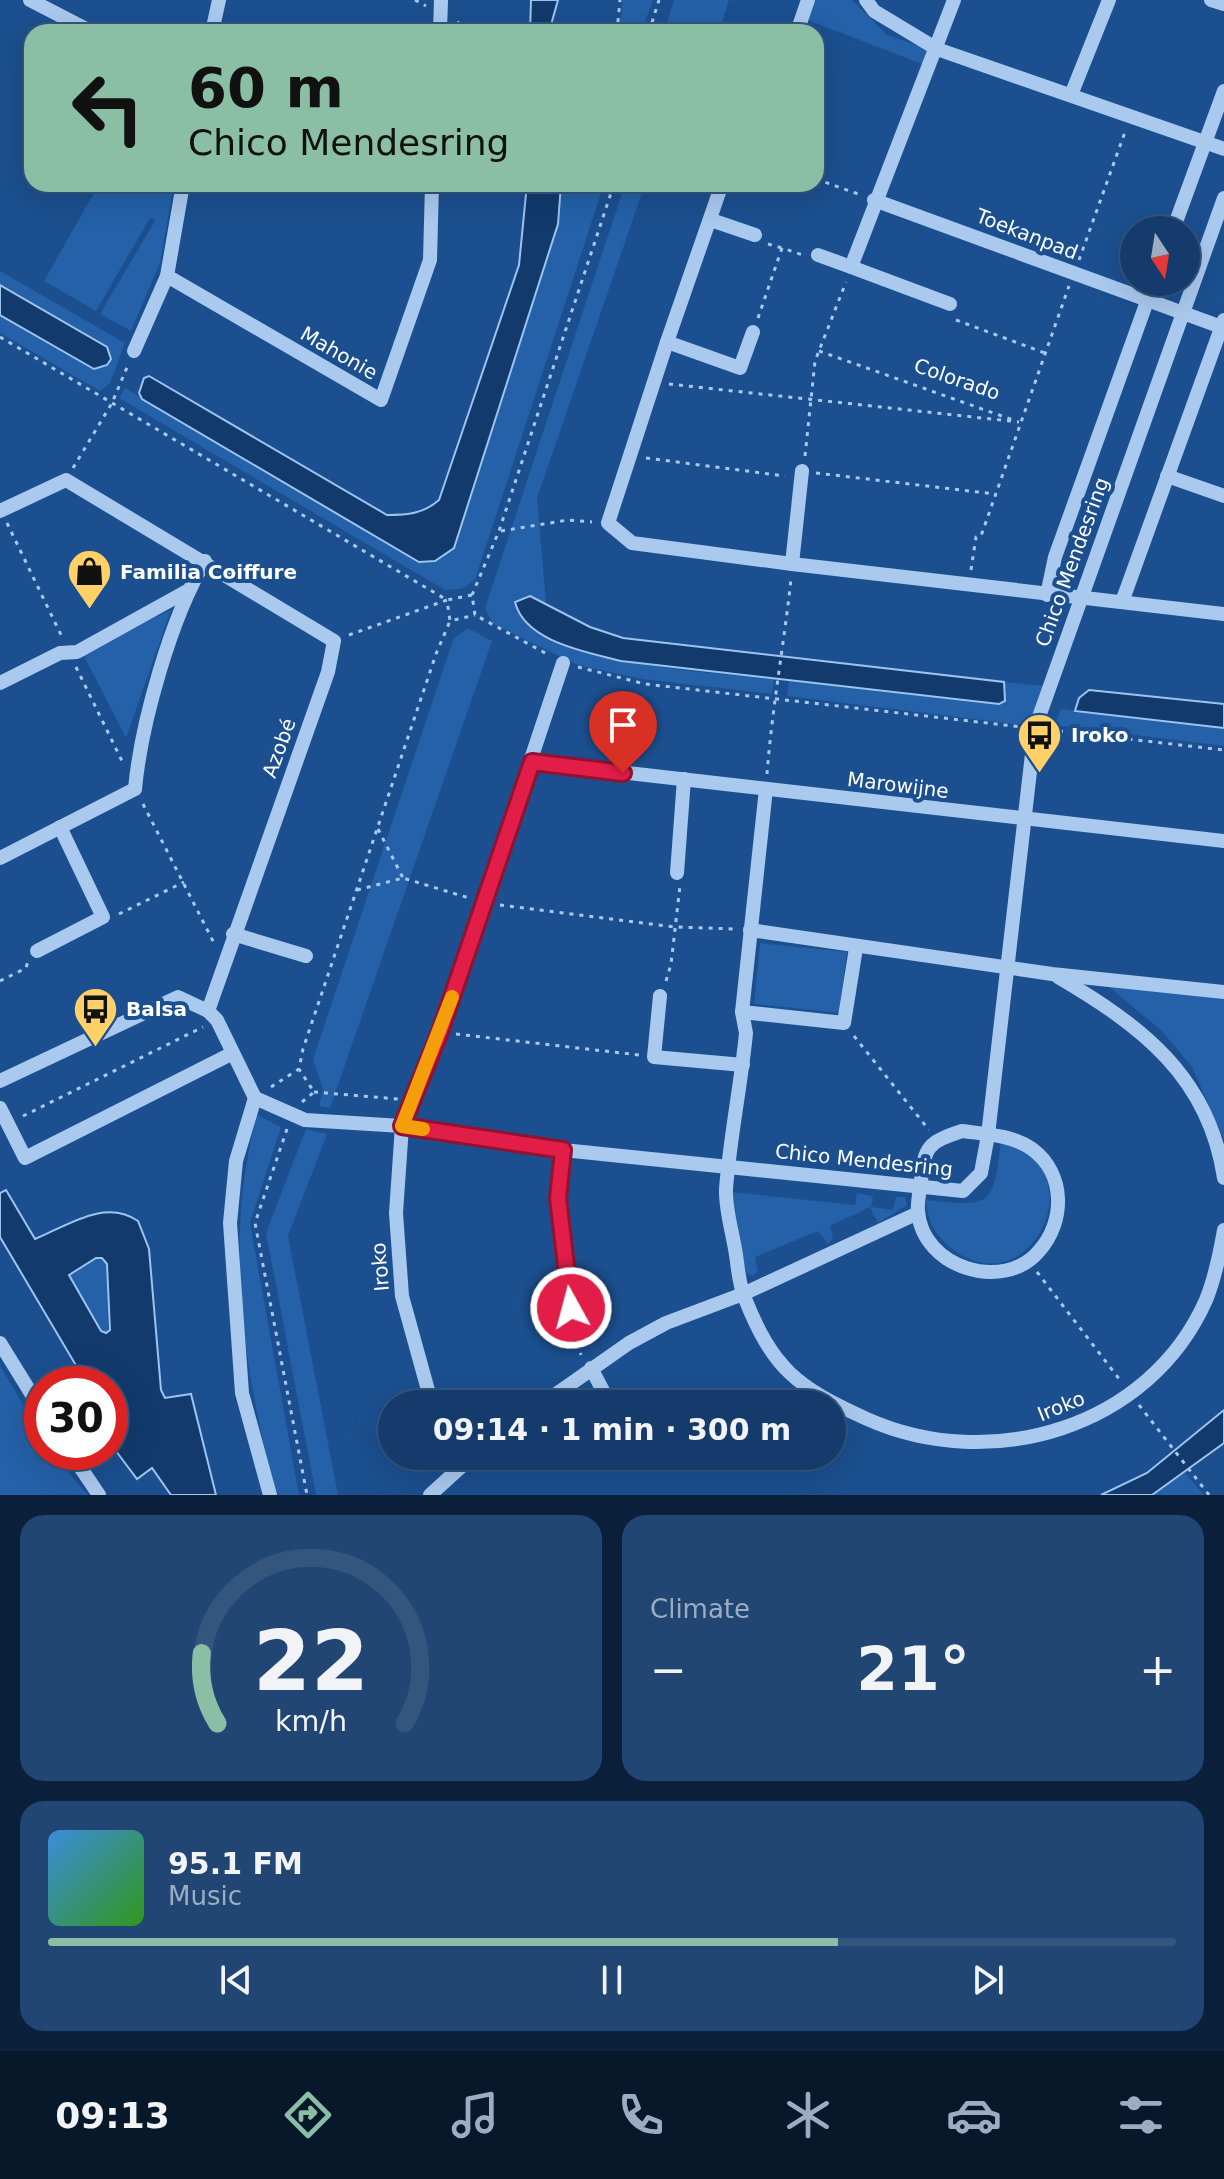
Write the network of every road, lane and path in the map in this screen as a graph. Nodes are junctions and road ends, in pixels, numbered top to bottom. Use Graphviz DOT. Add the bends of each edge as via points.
graph roads {
  1 [pos="30,0"];
  2 [pos="219,0"];
  3 [pos="620,0"];
  4 [pos="659,0"];
  5 [pos="808,0"];
  6 [pos="866,0"];
  7 [pos="954,0"];
  8 [pos="1109,0"];
  9 [pos="1211,0"];
  10 [pos="1224,4"];
  11 [pos="76,24"];
  12 [pos="214,24"];
  13 [pos="618,24"];
  14 [pos="652,24"];
  15 [pos="800,24"];
  16 [pos="937,49"];
  17 [pos="1224,91"];
  18 [pos="1071,95"];
  19 [pos="1131,117"];
  20 [pos="1205,144"];
  21 [pos="1224,149"];
  22 [pos="824,182"];
  23 [pos="182,192"];
  24 [pos="432,192"];
  25 [pos="611,192"];
  26 [pos="720,192"];
  27 [pos="1224,198"];
  28 [pos="874,200"];
  29 [pos="1178,216"];
  30 [pos="711,220"];
  31 [pos="755,235"];
  32 [pos="818,255"];
  33 [pos="851,267"];
  34 [pos="1074,273"];
  35 [pos="167,276"];
  36 [pos="1149,296"];
  37 [pos="1147,301"];
  38 [pos="950,304"];
  39 [pos="1183,312"];
  40 [pos="1223,324"];
  41 [pos="753,332"];
  42 [pos="0,337"];
  43 [pos="667,342"];
  44 [pos="134,351"];
  45 [pos="819,351"];
  46 [pos="1045,353"];
  47 [pos="653,382"];
  48 [pos="812,398"];
  49 [pos="112,403"];
  50 [pos="1021,422"];
  51 [pos="802,471"];
  52 [pos="1167,476"];
  53 [pos="66,480"];
  54 [pos="1224,496"];
  55 [pos="0,511"];
  56 [pos="608,523"];
  57 [pos="499,531"];
  58 [pos="205,561"];
  59 [pos="792,564"];
  60 [pos="969,586"];
  61 [pos="187,591"];
  62 [pos="472,595"];
  63 [pos="1047,595"];
  64 [pos="1080,599"];
  65 [pos="447,600"];
  66 [pos="1122,602"];
  67 [pos="1224,614"];
  68 [pos="475,615"];
  69 [pos="450,621"];
  70 [pos="334,641"];
  71 [pos="69,652"];
  72 [pos="563,663"];
  73 [pos="0,683"];
  74 [pos="777,698"];
  75 [pos="1035,728"];
  76 [pos="1224,750"];
  77 [pos="122,762"];
  78 [pos="532,762"];
  79 [pos="684,779"];
  80 [pos="135,789"];
  81 [pos="766,789"];
  82 [pos="1025,820"];
  83 [pos="60,827"];
  84 [pos="378,829"];
  85 [pos="1224,841"];
  86 [pos="0,858"];
  87 [pos="677,873"];
  88 [pos="403,878"];
  89 [pos="184,882"];
  90 [pos="355,890"];
  91 [pos="483,903"];
  92 [pos="103,917"];
  93 [pos="675,927"];
  94 [pos="750,930"];
  95 [pos="233,934"];
  96 [pos="856,948"];
  97 [pos="37,951"];
  98 [pos="306,956"];
  99 [pos="1008,966"];
  100 [pos="221,972"];
  101 [pos="1052,974"];
  102 [pos="0,981"];
  103 [pos="1224,992"];
  104 [pos="660,996"];
  105 [pos="742,1012"];
  106 [pos="212,1015"];
  107 [pos="844,1023"];
  108 [pos="440,1032"];
  109 [pos="231,1054"];
  110 [pos="654,1057"];
  111 [pos="743,1065"];
  112 [pos="299,1069"];
  113 [pos="0,1081"];
  114 [pos="314,1092"];
  115 [pos="255,1098"];
  116 [pos="414,1100"];
  117 [pos="0,1108"];
  118 [pos="291,1116"];
  119 [pos="6,1124"];
  120 [pos="402,1126"];
  121 [pos="988,1135"];
  122 [pos="937,1139"];
  123 [pos="563,1150"];
  124 [pos="731,1166"];
  125 [pos="1224,1178"];
  126 [pos="920,1188"];
  127 [pos="918,1213"];
  128 [pos="1224,1230"];
  129 [pos="1030,1262"];
  130 [pos="743,1294"];
  131 [pos="571,1308"];
  132 [pos="0,1343"];
  133 [pos="591,1368"];
  134 [pos="24,1382"];
  135 [pos="428,1390"];
  136 [pos="561,1390"];
  137 [pos="603,1390"];
  138 [pos="807,1390"];
  139 [pos="1130,1393"];
  140 [pos="846,1409"];
  141 [pos="82,1470"];
  142 [pos="458,1470"];
  143 [pos="99,1495"];
  144 [pos="270,1495"];
  145 [pos="307,1495"];
  146 [pos="430,1495"];
  147 [pos="1209,1495"];
  1 -- 11 [label="street"];
  2 -- 12 [label="street"];
  3 -- 13 [label="path"];
  4 -- 14 [label="path"];
  5 -- 15 [label="street"];
  6 -- 16 [label="street" via="874,11"];
  7 -- 16 [label="street"];
  8 -- 18 [label="street"];
  9 -- 10 [label="street"];
  16 -- 18 [label="street"];
  16 -- 28 [label="street"];
  17 -- 20 [label="street"];
  18 -- 19 [label="street"];
  19 -- 20 [label="street"];
  19 -- 34 [label="path"];
  20 -- 21 [label="street"];
  20 -- 29 [label="street"];
  22 -- 28 [label="path"];
  23 -- 35 [label="street"];
  24 -- 35 [label="street, Mahonie" via="430,260 381,400"];
  25 -- 57 [label="path"];
  26 -- 30 [label="street"];
  27 -- 39 [label="street, Chico Mendesring"];
  28 -- 33 [label="street"];
  28 -- 34 [label="street, Toekanpad"];
  30 -- 31 [label="street"];
  30 -- 43 [label="street"];
  32 -- 33 [label="street"];
  32 -- 41 [label="path" via="812,258 782,248"];
  33 -- 38 [label="street"];
  33 -- 45 [label="path"];
  34 -- 37 [label="street, Toekanpad"];
  34 -- 46 [label="path"];
  35 -- 44 [label="street"];
  36 -- 37 [label="street, Chico Mendesring"];
  37 -- 39 [label="street, Toekanpad"];
  37 -- 63 [label="street, Chico Mendesring" via="1055,557"];
  38 -- 46 [label="path" via="946,316"];
  39 -- 40 [label="street, Toekanpad"];
  39 -- 64 [label="street, Chico Mendesring"];
  40 -- 52 [label="street"];
  41 -- 43 [label="street" via="740,368"];
  42 -- 49 [label="path"];
  43 -- 47 [label="street"];
  44 -- 49 [label="path"];
  45 -- 48 [label="path"];
  45 -- 50 [label="path, Colorado"];
  46 -- 50 [label="path"];
  47 -- 48 [label="path, Colorado"];
  47 -- 56 [label="street"];
  48 -- 50 [label="path, Colorado"];
  48 -- 51 [label="path"];
  49 -- 53 [label="path"];
  49 -- 65 [label="path"];
  50 -- 60 [label="path" via="981,536 976,537"];
  51 -- 59 [label="street"];
  52 -- 54 [label="street"];
  52 -- 66 [label="street"];
  53 -- 55 [label="street"];
  53 -- 58 [label="street"];
  55 -- 71 [label="path"];
  56 -- 57 [label="path" via="568,520"];
  56 -- 59 [label="street" via="632,543"];
  57 -- 62 [label="path"];
  58 -- 61 [label="street"];
  58 -- 70 [label="street"];
  59 -- 60 [label="street"];
  59 -- 74 [label="path"];
  60 -- 63 [label="street"];
  61 -- 71 [label="street"];
  61 -- 80 [label="street" via="139,747"];
  62 -- 65 [label="path"];
  62 -- 68 [label="path"];
  63 -- 64 [label="street"];
  64 -- 66 [label="street"];
  64 -- 75 [label="street, Chico Mendesring"];
  65 -- 69 [label="path"];
  65 -- 70 [label="path"];
  66 -- 67 [label="street"];
  68 -- 69 [label="path"];
  68 -- 72 [label="path"];
  69 -- 84 [label="path"];
  70 -- 95 [label="street, Azobé" via="328,672"];
  71 -- 73 [label="street"];
  71 -- 77 [label="path"];
  72 -- 74 [label="path" via="645,684"];
  72 -- 78 [label="street"];
  74 -- 75 [label="path"];
  74 -- 81 [label="path"];
  75 -- 76 [label="path"];
  75 -- 82 [label="street, Chico Mendesring"];
  78 -- 79 [label="street, Marowijne"];
  78 -- 91 [label="street"];
  79 -- 81 [label="street, Marowijne"];
  79 -- 87 [label="street"];
  80 -- 83 [label="street"];
  80 -- 89 [label="path"];
  81 -- 82 [label="street, Marowijne"];
  81 -- 94 [label="street"];
  82 -- 85 [label="street"];
  82 -- 99 [label="street, Chico Mendesring"];
  83 -- 86 [label="street"];
  83 -- 92 [label="street"];
  84 -- 88 [label="path"];
  84 -- 90 [label="path"];
  87 -- 93 [label="path" via="681,880"];
  88 -- 90 [label="path"];
  88 -- 91 [label="path"];
  89 -- 92 [label="path" via="112,918"];
  89 -- 100 [label="path" via="217,950"];
  90 -- 112 [label="path"];
  91 -- 93 [label="path"];
  91 -- 108 [label="street"];
  92 -- 97 [label="street"];
  93 -- 94 [label="path"];
  93 -- 104 [label="path"];
  94 -- 96 [label="street"];
  94 -- 105 [label="street"];
  95 -- 98 [label="street"];
  95 -- 100 [label="street, Azobé"];
  96 -- 99 [label="street"];
  96 -- 107 [label="street"];
  97 -- 102 [label="path" via="26,968"];
  99 -- 101 [label="street"];
  99 -- 121 [label="street, Chico Mendesring"];
  100 -- 106 [label="street, Azobé"];
  101 -- 103 [label="street"];
  101 -- 125 [label="street" via="1116,1011 1153,1041 1180,1073 1212,1132"];
  104 -- 110 [label="street"];
  105 -- 107 [label="street"];
  105 -- 111 [label="street"];
  106 -- 109 [label="street"];
  106 -- 113 [label="street" via="178,997"];
  106 -- 119 [label="path"];
  107 -- 122 [label="path"];
  108 -- 110 [label="path"];
  108 -- 116 [label="street"];
  109 -- 115 [label="street"];
  109 -- 119 [label="street" via="25,1158"];
  110 -- 111 [label="street"];
  111 -- 124 [label="street"];
  112 -- 114 [label="path"];
  112 -- 115 [label="path"];
  114 -- 116 [label="path"];
  114 -- 118 [label="path"];
  115 -- 118 [label="street, Chico Mendesring"];
  115 -- 144 [label="street" via="236,1161 230,1223 242,1393"];
  116 -- 120 [label="street"];
  117 -- 119 [label="street"];
  118 -- 120 [label="street, Chico Mendesring"];
  118 -- 145 [label="path" via="255,1223"];
  120 -- 123 [label="street, Chico Mendesring"];
  120 -- 135 [label="street, Iroko" via="396,1213 402,1296"];
  121 -- 122 [label="street" via="962,1131"];
  121 -- 126 [label="street, Chico Mendesring" via="981,1173 963,1191"];
  121 -- 129 [label="street" via="1032,1149 1047,1164 1055,1183 1056,1228"];
  122 -- 126 [label="street" via="923,1154"];
  123 -- 124 [label="street, Chico Mendesring"];
  123 -- 131 [label="street" via="558,1198"];
  124 -- 126 [label="street, Chico Mendesring"];
  124 -- 130 [label="street, Iroko" via="726,1191"];
  126 -- 127 [label="street"];
  127 -- 129 [label="street" via="930,1241 946,1259 966,1269 987,1273"];
  127 -- 130 [label="street"];
  128 -- 139 [label="street, Iroko" via="1206,1300 1165,1362"];
  129 -- 139 [label="path"];
  130 -- 133 [label="street" via="666,1323"];
  130 -- 138 [label="street, Iroko" via="771,1351"];
  131 -- 133 [label="path" via="582,1357"];
  132 -- 134 [label="street"];
  133 -- 136 [label="street"];
  133 -- 137 [label="street"];
  139 -- 140 [label="street, Iroko" via="1095,1415 1040,1436 980,1445 906,1434"];
  139 -- 147 [label="path"];
  141 -- 143 [label="street"];
  142 -- 146 [label="street"];
}
